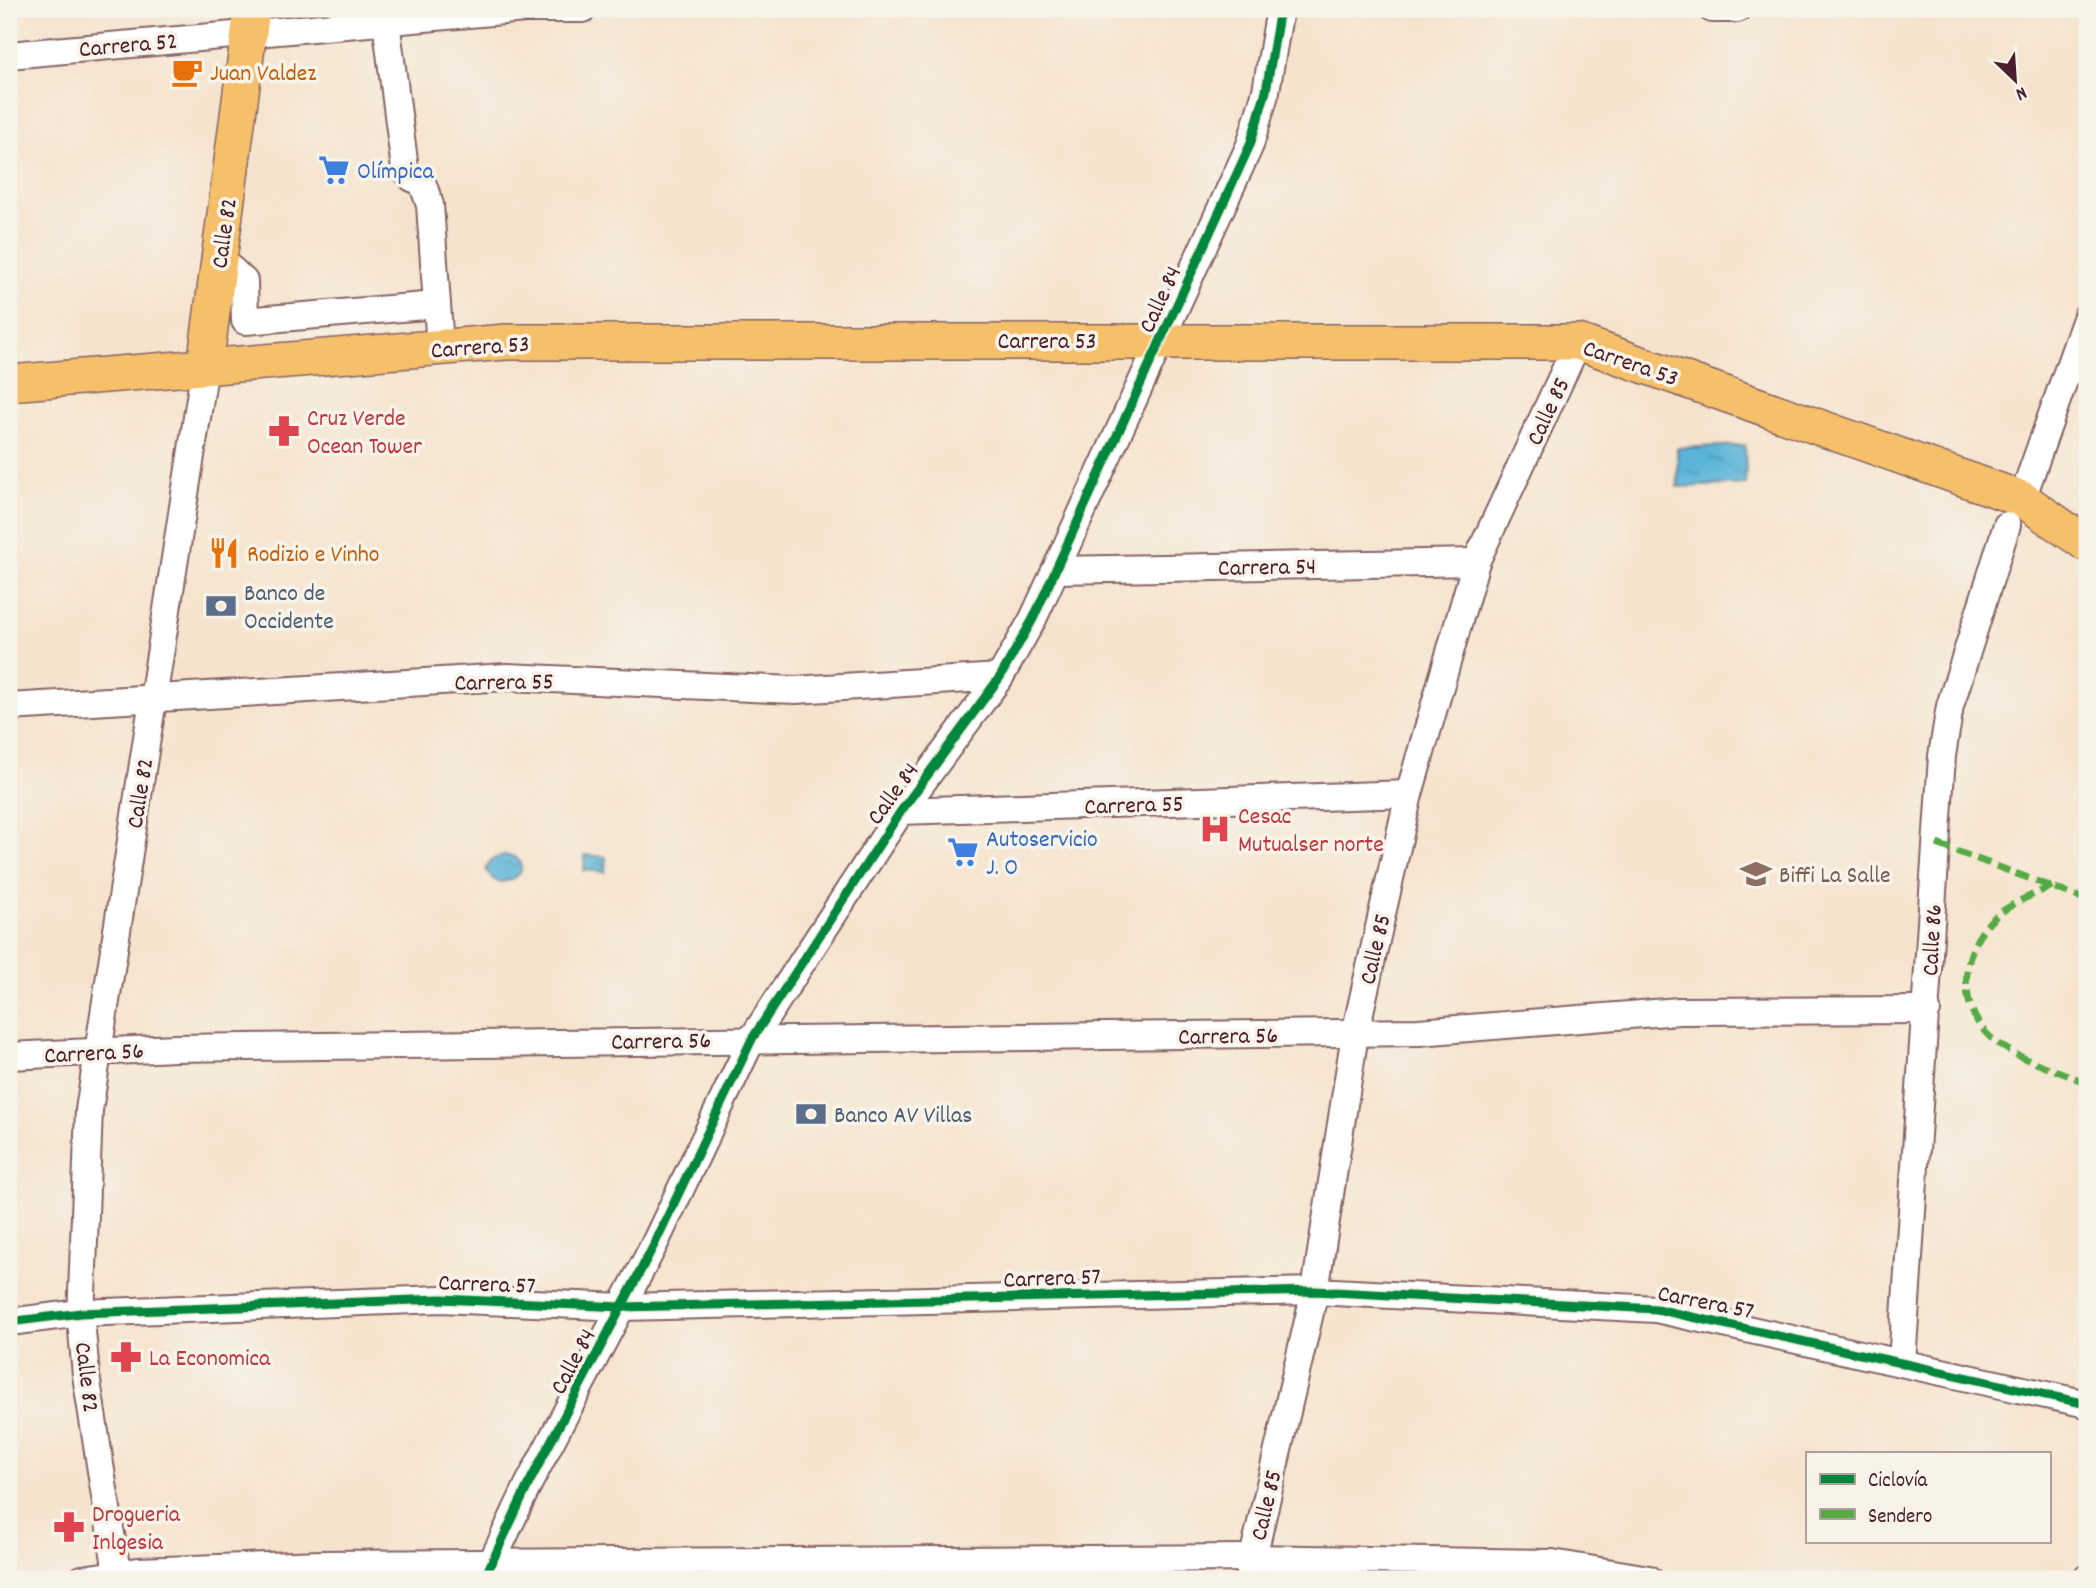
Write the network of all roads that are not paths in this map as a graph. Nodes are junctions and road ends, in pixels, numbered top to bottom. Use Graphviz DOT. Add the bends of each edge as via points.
graph roads {
  1 [pos="583,9"];
  2 [pos="1280,9"];
  3 [pos="1712,9"];
  4 [pos="1737,9"];
  5 [pos="251,21"];
  6 [pos="386,21"];
  7 [pos="9,55"];
  8 [pos="220,259"];
  9 [pos="437,305"];
  10 [pos="317,315"];
  11 [pos="2087,316"];
  12 [pos="245,321"];
  13 [pos="1161,341"];
  14 [pos="1578,342"];
  15 [pos="440,347"];
  16 [pos="320,357"];
  17 [pos="246,363"];
  18 [pos="205,366"];
  19 [pos="9,383"];
  20 [pos="2014,512"];
  21 [pos="2087,544"];
  22 [pos="1476,562"];
  23 [pos="1057,570"];
  24 [pos="1000,677"];
  25 [pos="155,698"];
  26 [pos="9,707"];
  27 [pos="1409,794"];
  28 [pos="901,811"];
  29 [pos="1927,1010"];
  30 [pos="1354,1034"];
  31 [pos="752,1039"];
  32 [pos="97,1051"];
  33 [pos="9,1056"];
  34 [pos="1315,1291"];
  35 [pos="622,1307"];
  36 [pos="81,1313"];
  37 [pos="9,1322"];
  38 [pos="1902,1363"];
  39 [pos="2087,1404"];
  40 [pos="1250,1569"];
  41 [pos="487,1571"];
  42 [pos="118,1577"];
  43 [pos="82,1579"];
  44 [pos="1649,1579"];
  1 -- 6 [label="street, Carrera 52" via="525,9"];
  2 -- 13 [label="street, Calle 84" via="1266,91 1250,145"];
  3 -- 4 [label="street"];
  5 -- 6 [label="street, Carrera 52"];
  5 -- 7 [label="street, Carrera 52"];
  5 -- 8 [label="main road, Calle 82"];
  6 -- 9 [label="street" via="405,169 422,182 430,205"];
  8 -- 12 [label="street" via="244,281"];
  8 -- 18 [label="main road, Calle 82"];
  9 -- 10 [label="street"];
  9 -- 15 [label="street"];
  10 -- 12 [label="street"];
  10 -- 16 [label="street"];
  11 -- 20 [label="street, Calle 86"];
  12 -- 17 [label="street"];
  13 -- 14 [label="main road, Carrera 53"];
  13 -- 15 [label="main road, Carrera 53" via="506,342"];
  13 -- 23 [label="street, Calle 84"];
  14 -- 20 [label="main road, Carrera 53"];
  14 -- 22 [label="street, Calle 85"];
  15 -- 16 [label="main road, Carrera 53"];
  16 -- 17 [label="main road, Carrera 53"];
  17 -- 18 [label="main road, Carrera 53"];
  18 -- 19 [label="main road, Carrera 53"];
  18 -- 25 [label="street, Calle 82"];
  20 -- 21 [label="main road, Carrera 53"];
  20 -- 29 [label="street, Calle 86" via="1950,706 1942,756"];
  22 -- 23 [label="street, Carrera 54"];
  22 -- 27 [label="street, Calle 85"];
  23 -- 24 [label="street, Calle 84"];
  24 -- 25 [label="street, Carrera 55" via="795,690 507,677"];
  24 -- 28 [label="street, Calle 84"];
  25 -- 26 [label="street, Carrera 55"];
  25 -- 32 [label="street, Calle 82"];
  27 -- 28 [label="street, Carrera 55"];
  27 -- 30 [label="street, Calle 85"];
  28 -- 31 [label="street, Calle 84"];
  29 -- 30 [label="street, Carrera 56" via="1679,1011"];
  29 -- 38 [label="street, Calle 86"];
  30 -- 31 [label="street, Carrera 56"];
  30 -- 34 [label="street, Calle 85"];
  31 -- 32 [label="street, Carrera 56"];
  31 -- 35 [label="street, Calle 84"];
  32 -- 33 [label="street, Carrera 56"];
  32 -- 36 [label="street, Calle 82" via="89,1110"];
  34 -- 35 [label="street, Carrera 57"];
  34 -- 38 [label="street, Carrera 57" via="1656,1309"];
  34 -- 40 [label="street, Calle 85"];
  35 -- 36 [label="street, Carrera 57" via="441,1299"];
  35 -- 41 [label="street, Calle 84"];
  36 -- 37 [label="street, Carrera 57"];
  36 -- 42 [label="street, Calle 82" via="86,1375"];
  38 -- 39 [label="street, Carrera 57"];
  40 -- 41 [label="street"];
  40 -- 44 [label="street" via="1552,1563"];
  41 -- 42 [label="street" via="321,1564"];
  42 -- 43 [label="street"];
}
